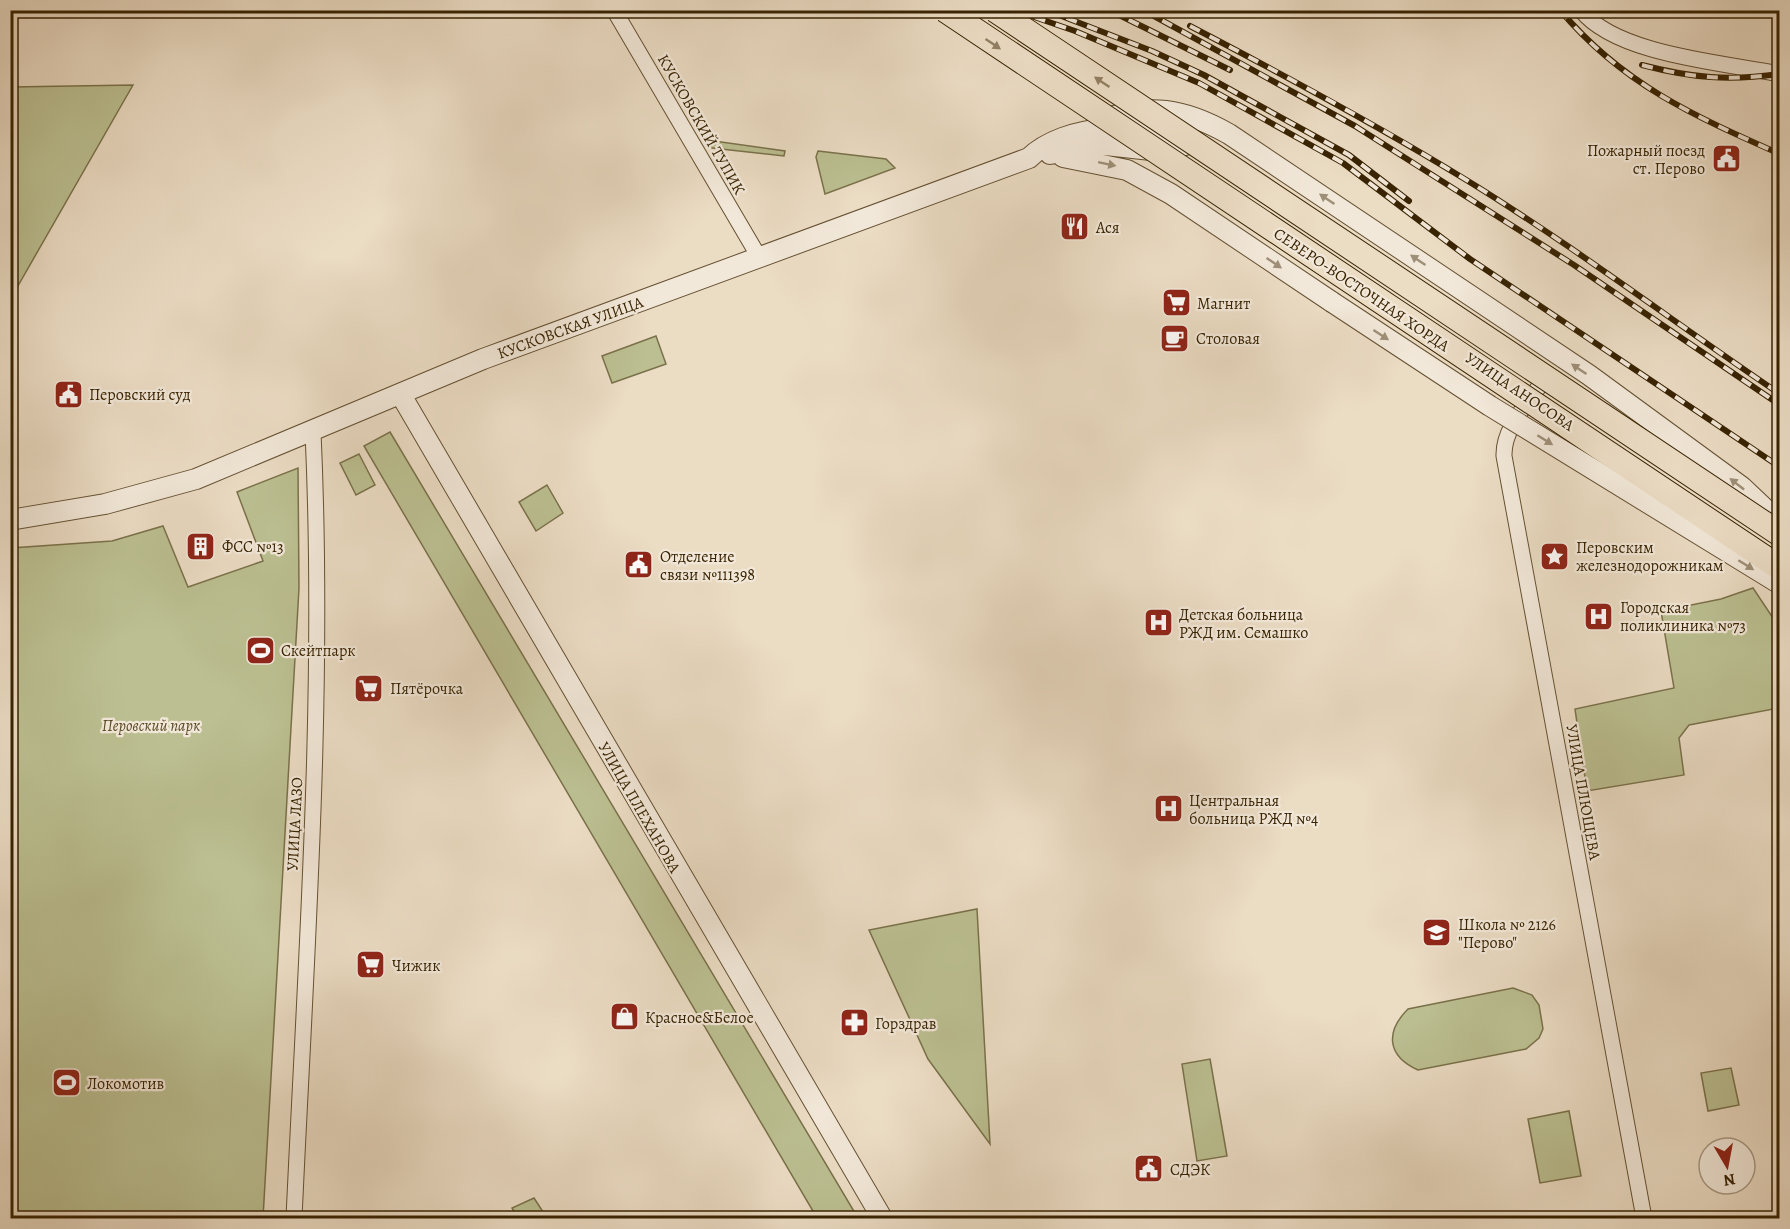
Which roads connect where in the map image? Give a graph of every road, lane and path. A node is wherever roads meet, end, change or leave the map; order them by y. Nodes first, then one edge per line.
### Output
1 (614, 10) edge
2 (945, 10) edge
3 (995, 10) edge
4 (1581, 10) edge
5 (1779, 74) edge
6 (1128, 130) joint
7 (1082, 132) junction
8 (1049, 155) junction
9 (1029, 158) junction
10 (759, 257) junction
11 (1543, 381) junction
12 (400, 394) junction
13 (1531, 399) junction
14 (313, 432) junction
15 (10, 520) edge
16 (1779, 523) edge
17 (1779, 534) edge
18 (1779, 540) edge
19 (1779, 567) edge
20 (1779, 584) edge
21 (294, 1218) edge
22 (882, 1218) edge
23 (1644, 1218) edge

1 - 10 street, КУСКОВСКИЙ ТУПИК
2 -> 19 main road, СЕВЕРО-ВОСТОЧНАЯ ХОРДА, bridge
17 -> 3 main road, СЕВЕРО-ВОСТОЧНАЯ ХОРДА, bridge
4 - 5 street
6 - 7 street, КУСКОВСКАЯ УЛИЦА
6 - 11 street, УЛИЦА АНОСОВА
7 - 9 street, КУСКОВСКАЯ УЛИЦА
16 -> 7 street
8 - 9 street, УЛИЦА АНОСОВА
8 - 13 street, УЛИЦА АНОСОВА
8 -> 20 street, bridge
9 - 10 street, КУСКОВСКАЯ УЛИЦА
10 - 12 street, КУСКОВСКАЯ УЛИЦА
11 - 13 street, УЛИЦА ПЛЮЩЕВА
11 - 18 street, УЛИЦА АНОСОВА
12 - 14 street, КУСКОВСКАЯ УЛИЦА
12 - 22 street, УЛИЦА ПЛЕХАНОВА
13 - 19 street, УЛИЦА АНОСОВА
13 - 23 street, УЛИЦА ПЛЮЩЕВА
14 - 15 street, КУСКОВСКАЯ УЛИЦА
14 - 21 street, УЛИЦА ЛАЗО

